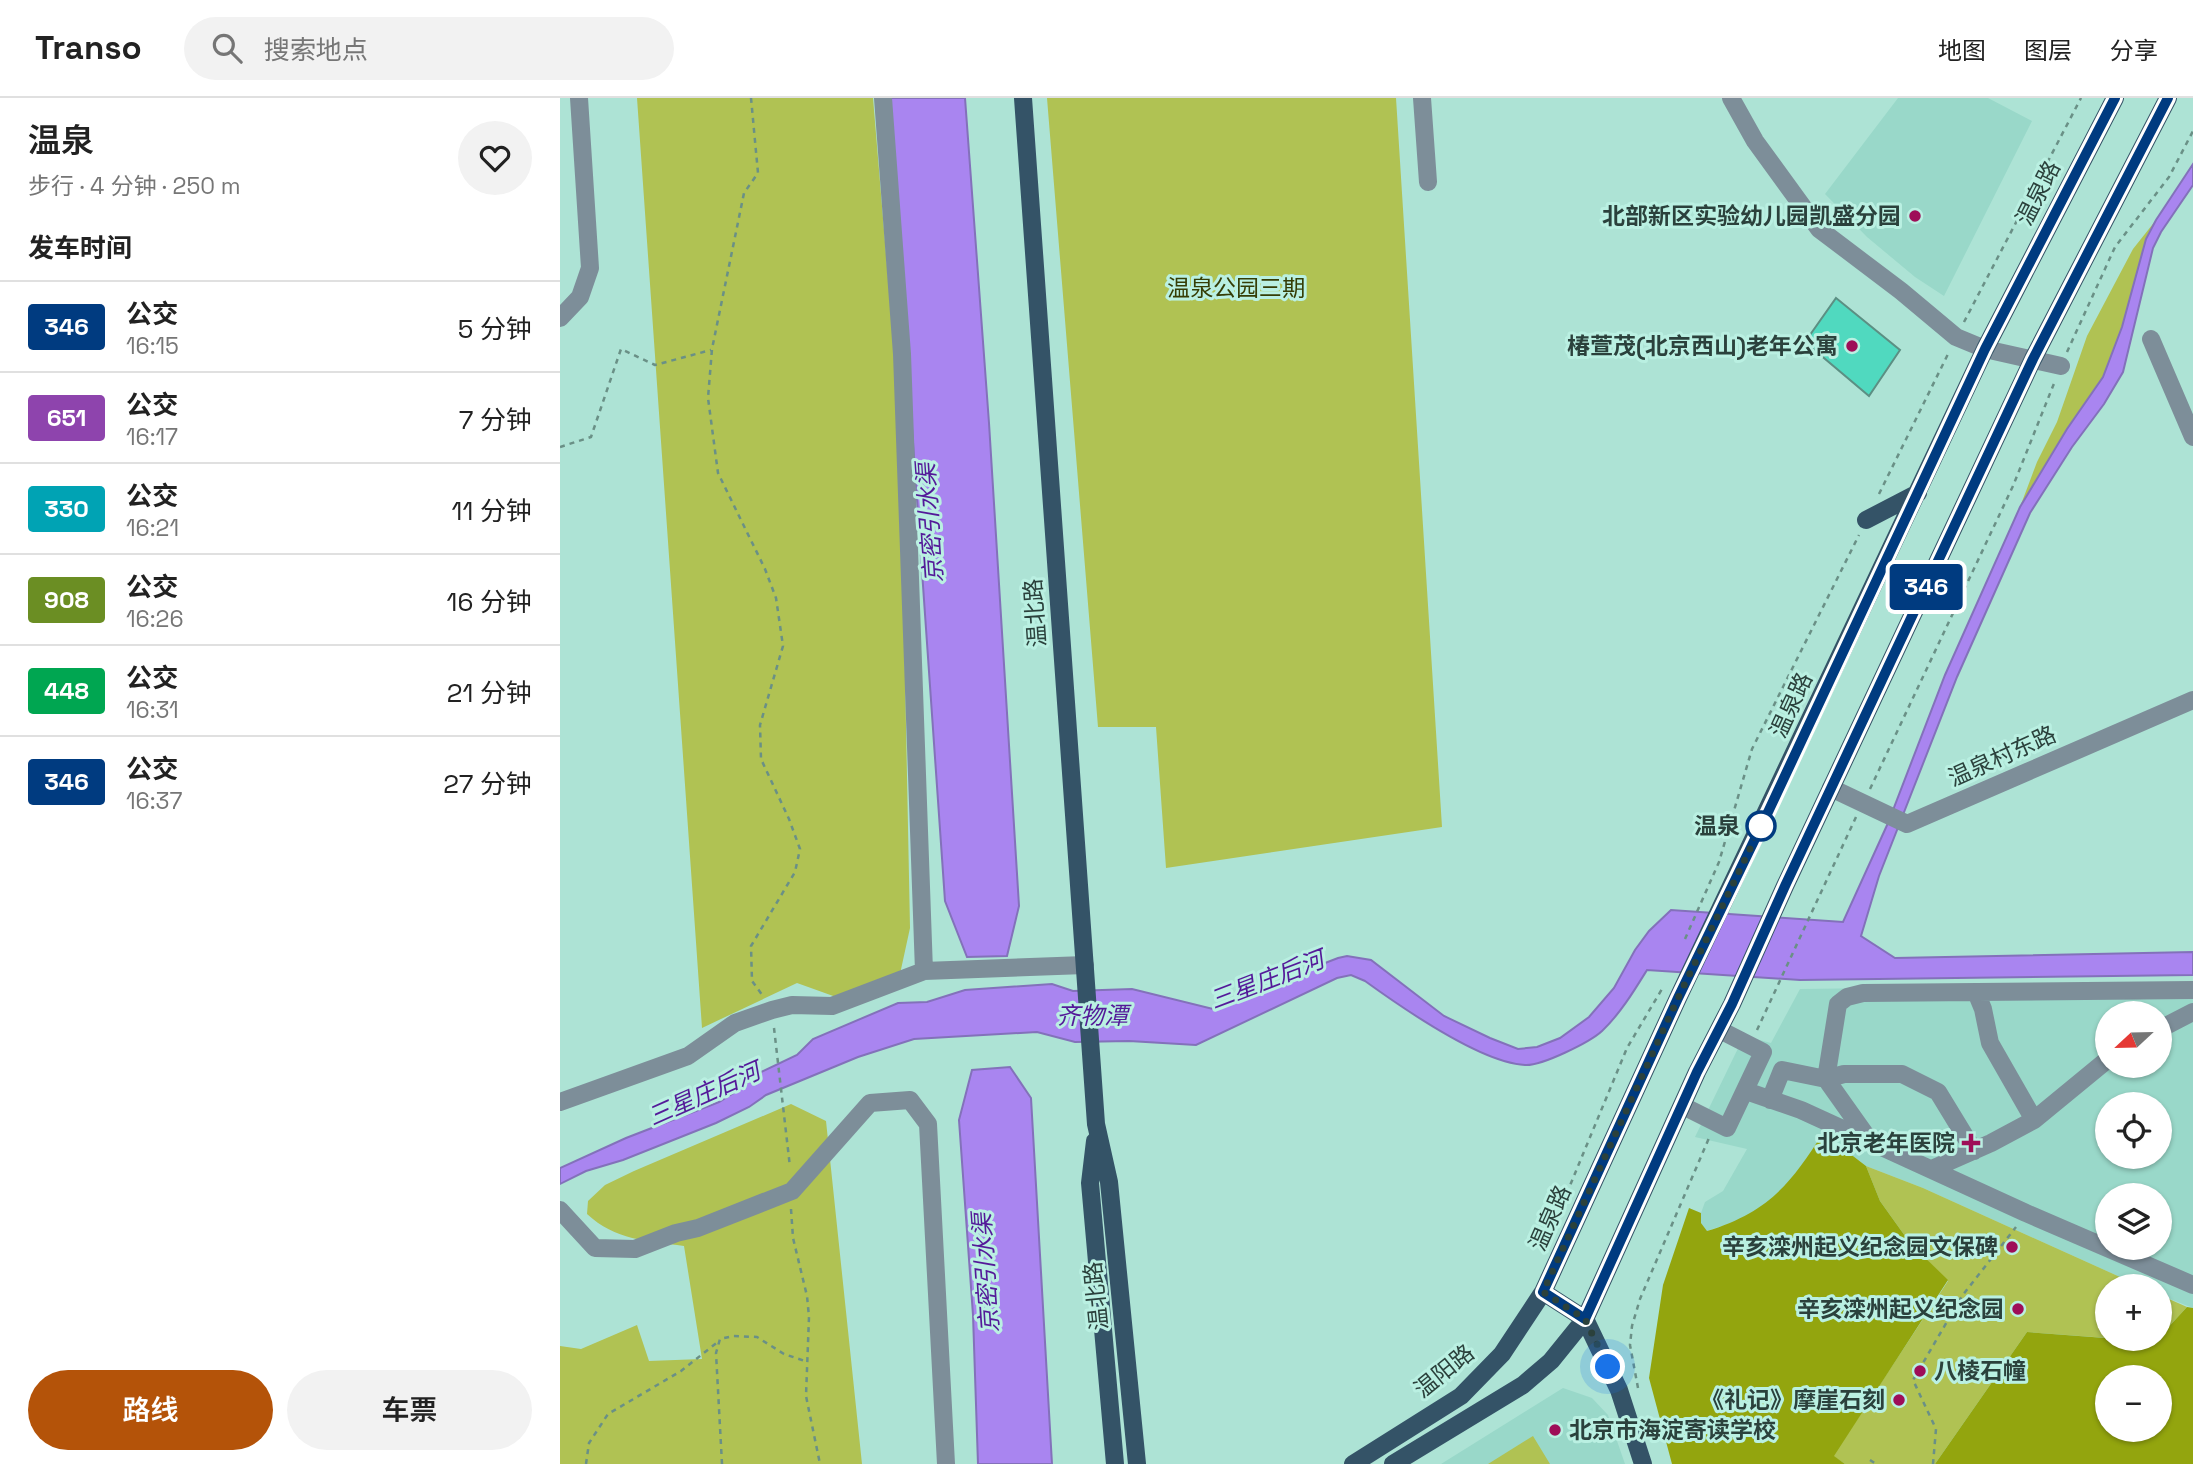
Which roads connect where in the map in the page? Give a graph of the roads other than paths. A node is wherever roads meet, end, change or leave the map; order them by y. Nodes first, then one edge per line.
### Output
1 (579, 98) edge
2 (883, 98) edge
3 (1023, 98) edge
4 (1422, 98) edge
5 (1731, 98) edge
6 (2115, 98) edge
7 (2168, 98) edge
8 (1428, 182) dead end
9 (560, 318) edge
10 (2151, 338) dead end
11 (1985, 349) junction
12 (2033, 359) junction
13 (2061, 366) road end
14 (2193, 437) edge
15 (1918, 493) junction
16 (1866, 520) road end
17 (2193, 699) edge
18 (1831, 788) junction
19 (1085, 965) junction
20 (924, 971) junction
21 (2193, 990) edge
22 (1976, 992) junction
23 (2193, 1012) edge
24 (2172, 1023) edge
25 (1720, 1030) junction
26 (2095, 1070) edge
27 (1826, 1079) junction
28 (1746, 1091) junction
29 (1770, 1100) junction
30 (560, 1102) edge
31 (1683, 1106) junction
32 (2034, 1119) junction
33 (1096, 1124) junction
34 (1870, 1141) junction
35 (1974, 1151) junction
36 (1932, 1169) junction
37 (560, 1210) edge
38 (2193, 1285) edge
39 (1543, 1292) junction
40 (1585, 1319) junction
41 (946, 1464) edge
42 (1115, 1464) edge
43 (1137, 1464) edge
44 (1353, 1464) edge
45 (1393, 1464) edge
46 (1643, 1464) edge

1 - 9 street
2 - 20 street
3 - 19 main road, 温北路
4 - 8 street
5 - 11 street
6 - 11 main road, 温泉路
7 - 12 main road
10 - 14 street
11 - 12 street
11 - 15 main road, 温泉路
12 - 13 street
12 - 18 main road
15 - 16 main road
15 - 39 main road, 温泉路
17 - 18 street, 温泉村东路
18 - 25 main road
19 - 20 street
19 - 33 main road, 温北路
20 - 30 street
21 - 22 street
22 - 27 street
22 - 32 street
23 - 24 street
25 - 28 street
25 - 31 main road
26 - 32 street
27 - 29 street
27 - 34 street
27 - 35 street
28 - 29 street
28 - 31 street
29 - 34 street
31 - 40 main road
32 - 35 street
33 - 42 main road, 温北路
33 - 43 main road, 温北路
34 - 36 street
35 - 36 street
36 - 38 street
37 - 41 street
39 - 40 main road
39 - 44 main road, 温阳路
40 - 45 main road
40 - 46 main road

